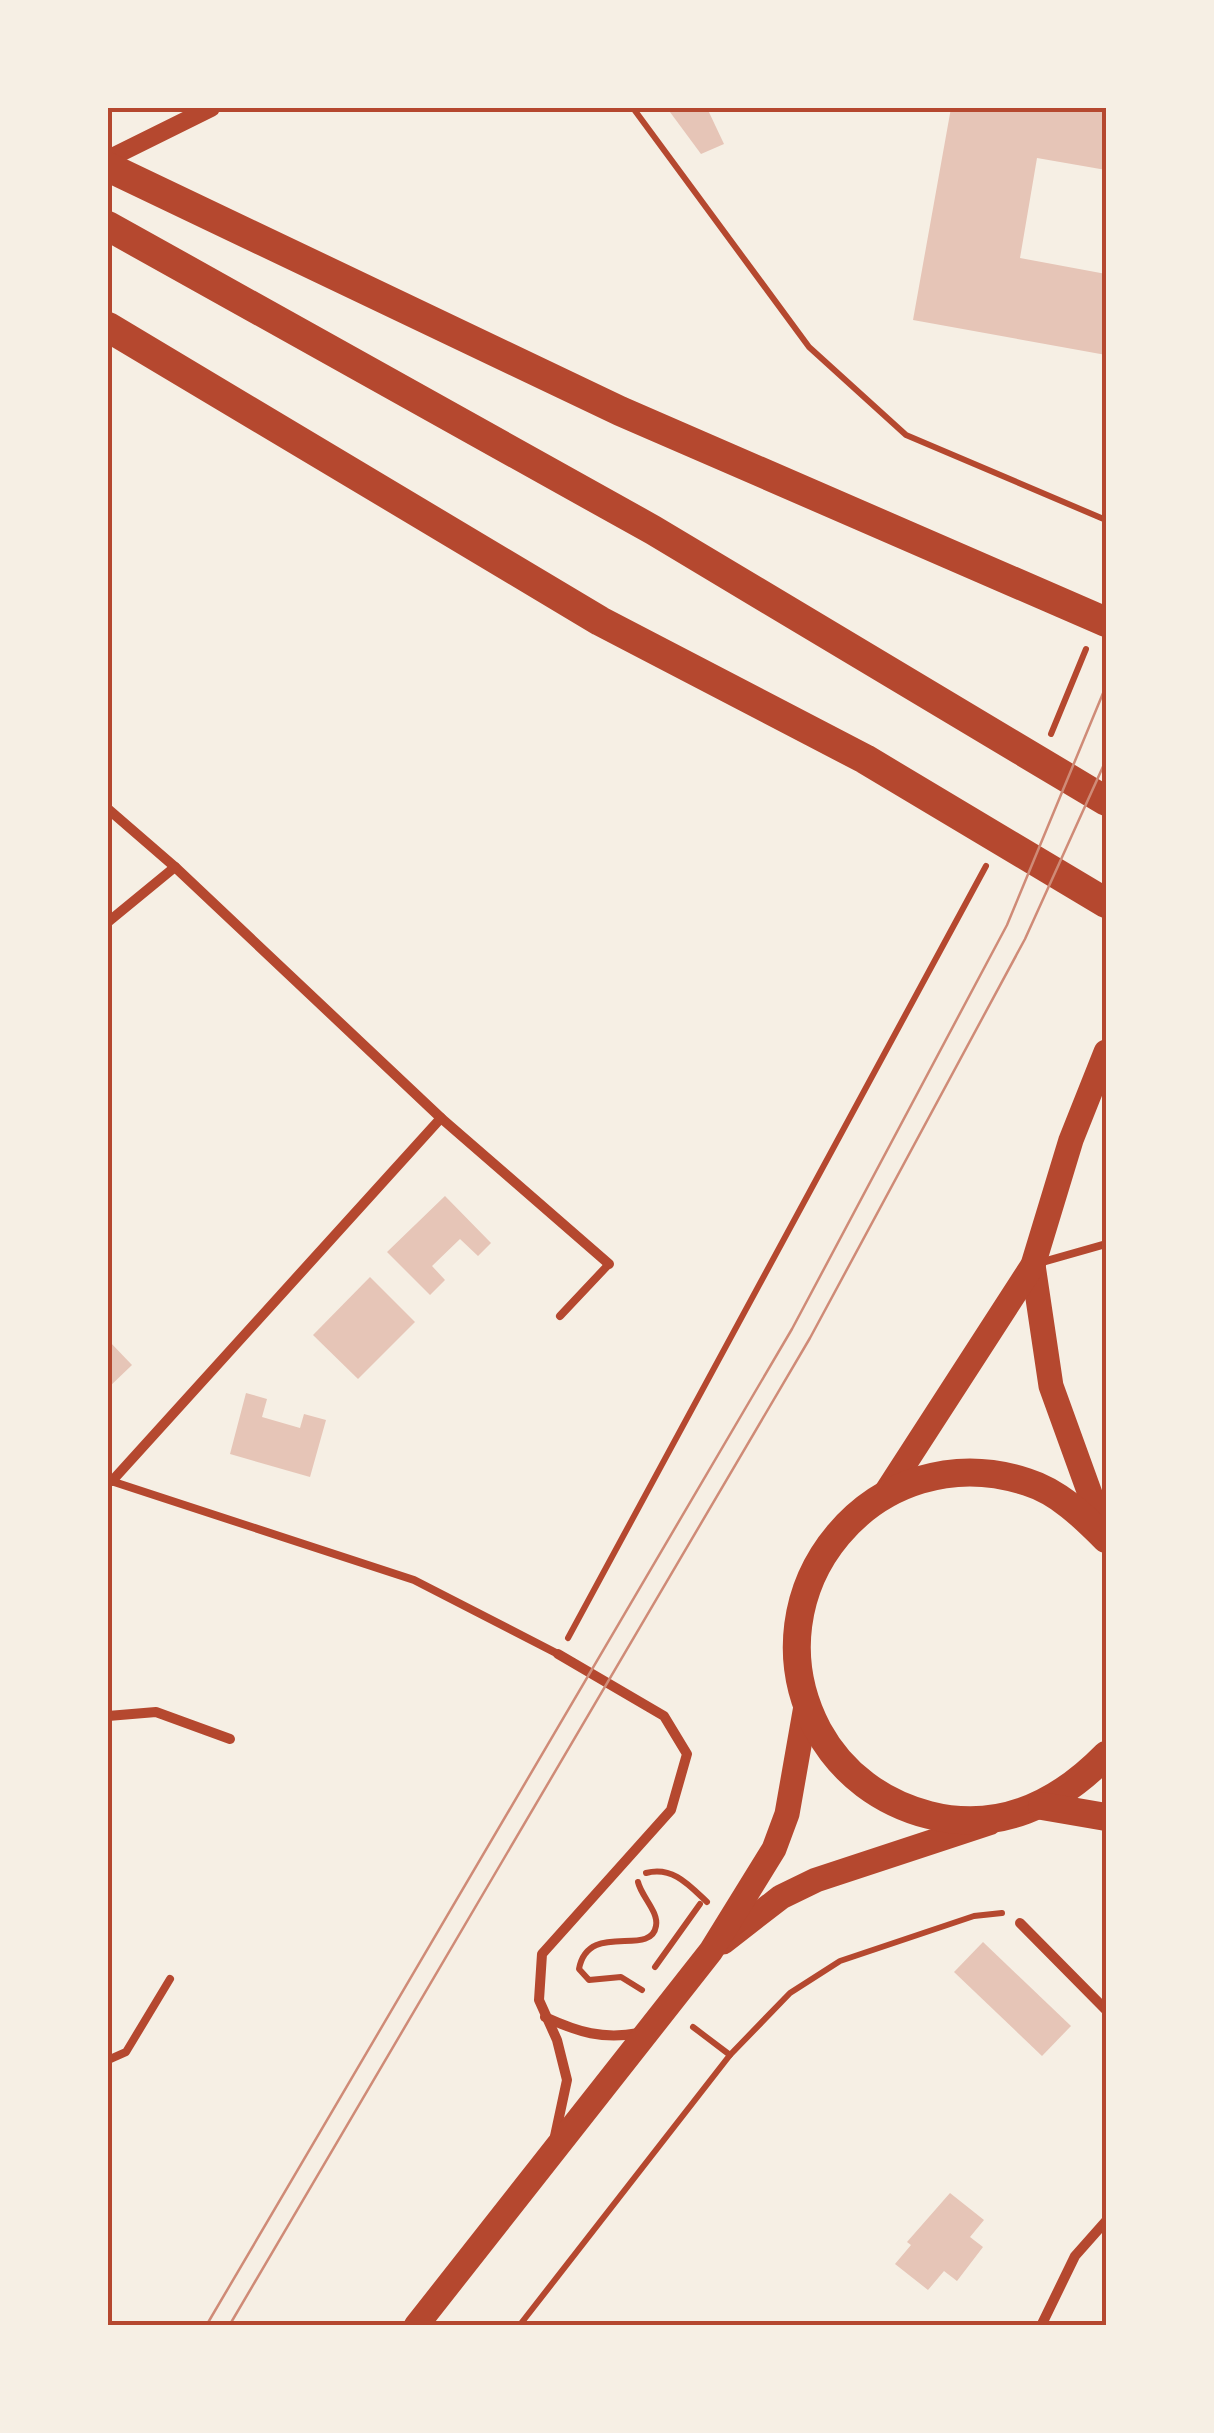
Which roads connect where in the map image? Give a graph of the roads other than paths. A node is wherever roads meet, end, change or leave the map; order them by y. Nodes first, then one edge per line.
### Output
1 (211, 108) edge
2 (108, 159) edge
3 (108, 167) edge
4 (108, 226) edge
5 (108, 327) edge
6 (1098, 630) edge
7 (1106, 801) edge
8 (108, 809) edge
9 (175, 866) junction
10 (1106, 903) edge
11 (108, 922) edge
12 (1106, 1052) edge
13 (440, 1118) junction
14 (1106, 1244) edge
15 (609, 1264) joint
16 (1033, 1265) junction
17 (560, 1316) dead end
18 (110, 1480) edge
19 (886, 1494) junction
20 (1106, 1538) edge
21 (558, 1654) joint
22 (806, 1706) junction
23 (108, 1716) edge
24 (230, 1739) dead end
25 (1106, 1755) edge
26 (1042, 1806) junction
27 (1106, 1816) edge
28 (1000, 1819) junction
29 (1020, 1923) road end
30 (711, 1951) junction
31 (170, 1979) dead end
32 (1106, 2010) edge
33 (544, 2017) junction
34 (643, 2033) junction
35 (108, 2060) edge
36 (551, 2151) junction
37 (1106, 2221) edge
38 (416, 2326) edge
39 (1041, 2326) edge

1 - 2 street
3 - 6 highway
4 - 7 highway
5 - 10 highway
8 - 9 street
9 - 11 street
9 - 13 street
12 - 16 main road
13 - 15 street
13 - 18 street
14 - 16 lane
15 - 17 lane
16 - 19 main road
16 - 20 main road
18 - 21 lane
19 - 20 highway
19 - 22 highway
21 - 33 street
22 - 28 highway
22 - 30 main road
23 - 24 street
25 - 26 highway
26 - 27 highway
26 - 28 highway
28 - 30 main road
29 - 32 street
30 - 34 main road
31 - 35 lane
33 - 34 street
33 - 36 street
34 - 36 main road
36 - 38 main road
37 - 39 street

